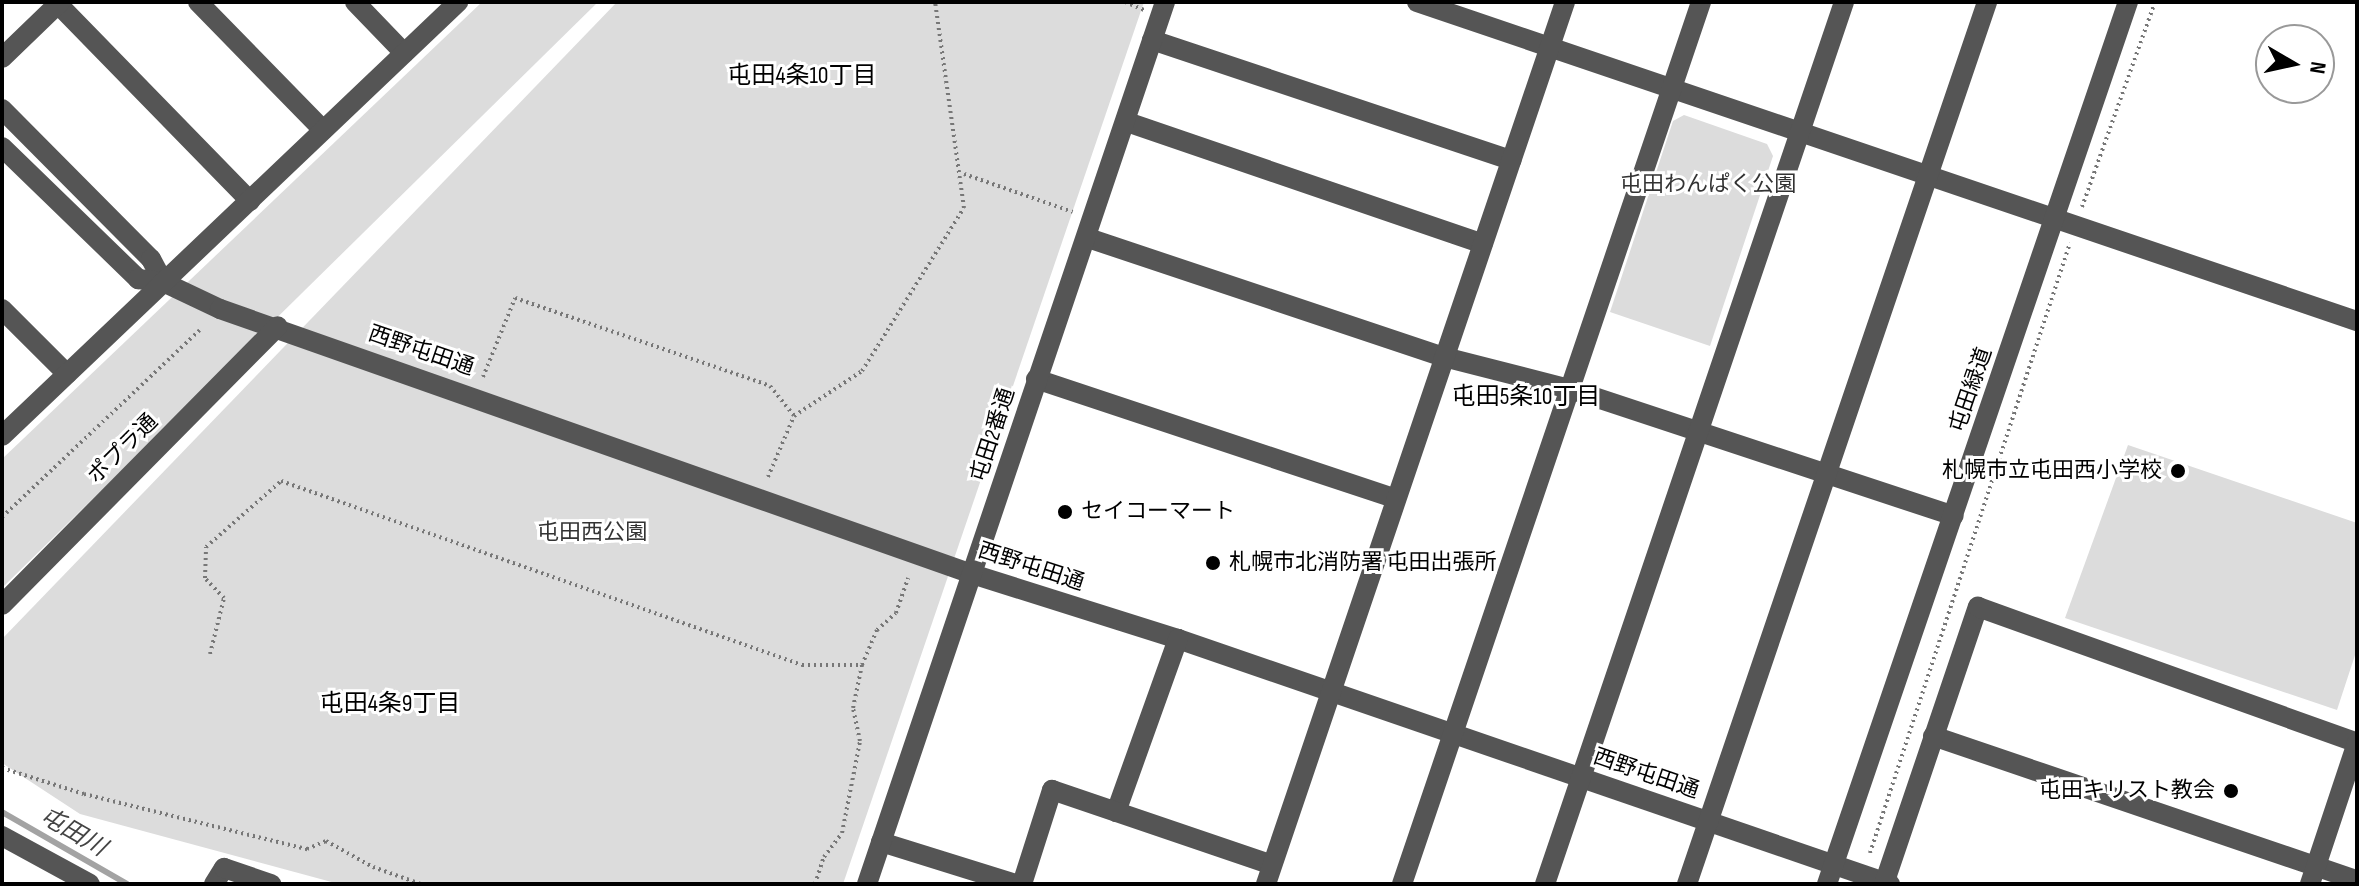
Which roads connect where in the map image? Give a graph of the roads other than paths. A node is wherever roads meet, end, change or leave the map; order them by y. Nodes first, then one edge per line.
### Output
1 (198, 2) edge
2 (355, 2) edge
3 (458, 2) edge
4 (1165, 2) edge
5 (1565, 2) edge
6 (1701, 2) edge
7 (1844, 2) edge
8 (1987, 2) edge
9 (2128, 2) edge
10 (58, 3) edge
11 (1430, 4) edge
12 (1152, 40) junction
13 (1550, 47) junction
14 (404, 53) junction
15 (2, 58) edge
16 (1672, 89) junction
17 (2, 109) edge
18 (1127, 122) junction
19 (323, 130) junction
20 (1800, 133) junction
21 (2, 147) edge
22 (1511, 160) junction
23 (1927, 176) junction
24 (250, 201) junction
25 (2055, 219) junction
26 (1091, 228) junction
27 (1483, 244) junction
28 (163, 282) junction
29 (2, 309) edge
30 (2357, 321) edge
31 (278, 326) junction
32 (1444, 357) junction
33 (67, 374) junction
34 (1036, 379) junction
35 (1570, 389) junction
36 (1699, 431) junction
37 (2, 436) edge
38 (1827, 473) junction
39 (1396, 499) junction
40 (1954, 516) junction
41 (972, 574) junction
42 (2, 605) edge
43 (1178, 639) junction
44 (1331, 691) junction
45 (1933, 736) junction
46 (1453, 737) junction
47 (2357, 743) edge
48 (1582, 778) junction
49 (1116, 812) junction
50 (1708, 821) junction
51 (2, 836) edge
52 (881, 842) junction
53 (1269, 874) edge
54 (1831, 874) edge
55 (2313, 875) edge
56 (58, 876) edge
57 (2357, 880) edge
58 (1887, 883) edge
59 (90, 884) edge
60 (214, 884) edge
61 (271, 884) edge
62 (867, 884) edge
63 (1016, 884) edge
64 (1022, 884) edge
65 (1402, 884) edge
66 (1545, 884) edge
67 (1687, 884) edge

1 - 19 street
2 - 14 street
3 - 14 street
4 - 12 street, 屯田2番通
5 - 13 street
6 - 16 street
7 - 20 street
8 - 23 street
9 - 25 street, 屯田緑道
10 - 15 street
10 - 24 street
11 - 13 street
12 - 18 street, 屯田2番通
12 - 22 street
13 - 16 street
13 - 22 street
14 - 19 street
16 - 20 street
16 - 35 street
17 - 28 street
18 - 26 street, 屯田2番通
18 - 27 street
19 - 24 street
20 - 23 street
20 - 36 street
21 - 28 street, 西野屯田通
22 - 27 street
23 - 25 street
23 - 38 street
24 - 28 street
25 - 30 street
25 - 40 street, 屯田緑道
26 - 32 street
26 - 34 street, 屯田2番通
27 - 32 street
28 - 31 street, 西野屯田通
28 - 33 street
29 - 33 street
31 - 41 street, 西野屯田通
31 - 42 street, ポプラ通
32 - 35 street
32 - 39 street
33 - 37 street
34 - 39 street
34 - 41 street, 屯田2番通
35 - 36 street
35 - 46 street
36 - 38 street
36 - 48 street
38 - 40 street
38 - 50 street
39 - 44 street
40 - 54 street, 屯田緑道
41 - 43 street, 西野屯田通
41 - 52 street, 屯田2番通
43 - 44 street, 西野屯田通
43 - 49 street
44 - 46 street, 西野屯田通
44 - 53 street
45 - 47 street
45 - 55 street
45 - 58 street
46 - 48 street, 西野屯田通
46 - 65 street
47 - 55 street
48 - 50 street, 西野屯田通
48 - 66 street
49 - 53 street
49 - 64 street
50 - 54 street, 西野屯田通
50 - 67 street
51 - 56 street
52 - 62 street, 屯田2番通
52 - 63 street
54 - 58 street, 西野屯田通
55 - 57 street
56 - 59 street
60 - 61 street

